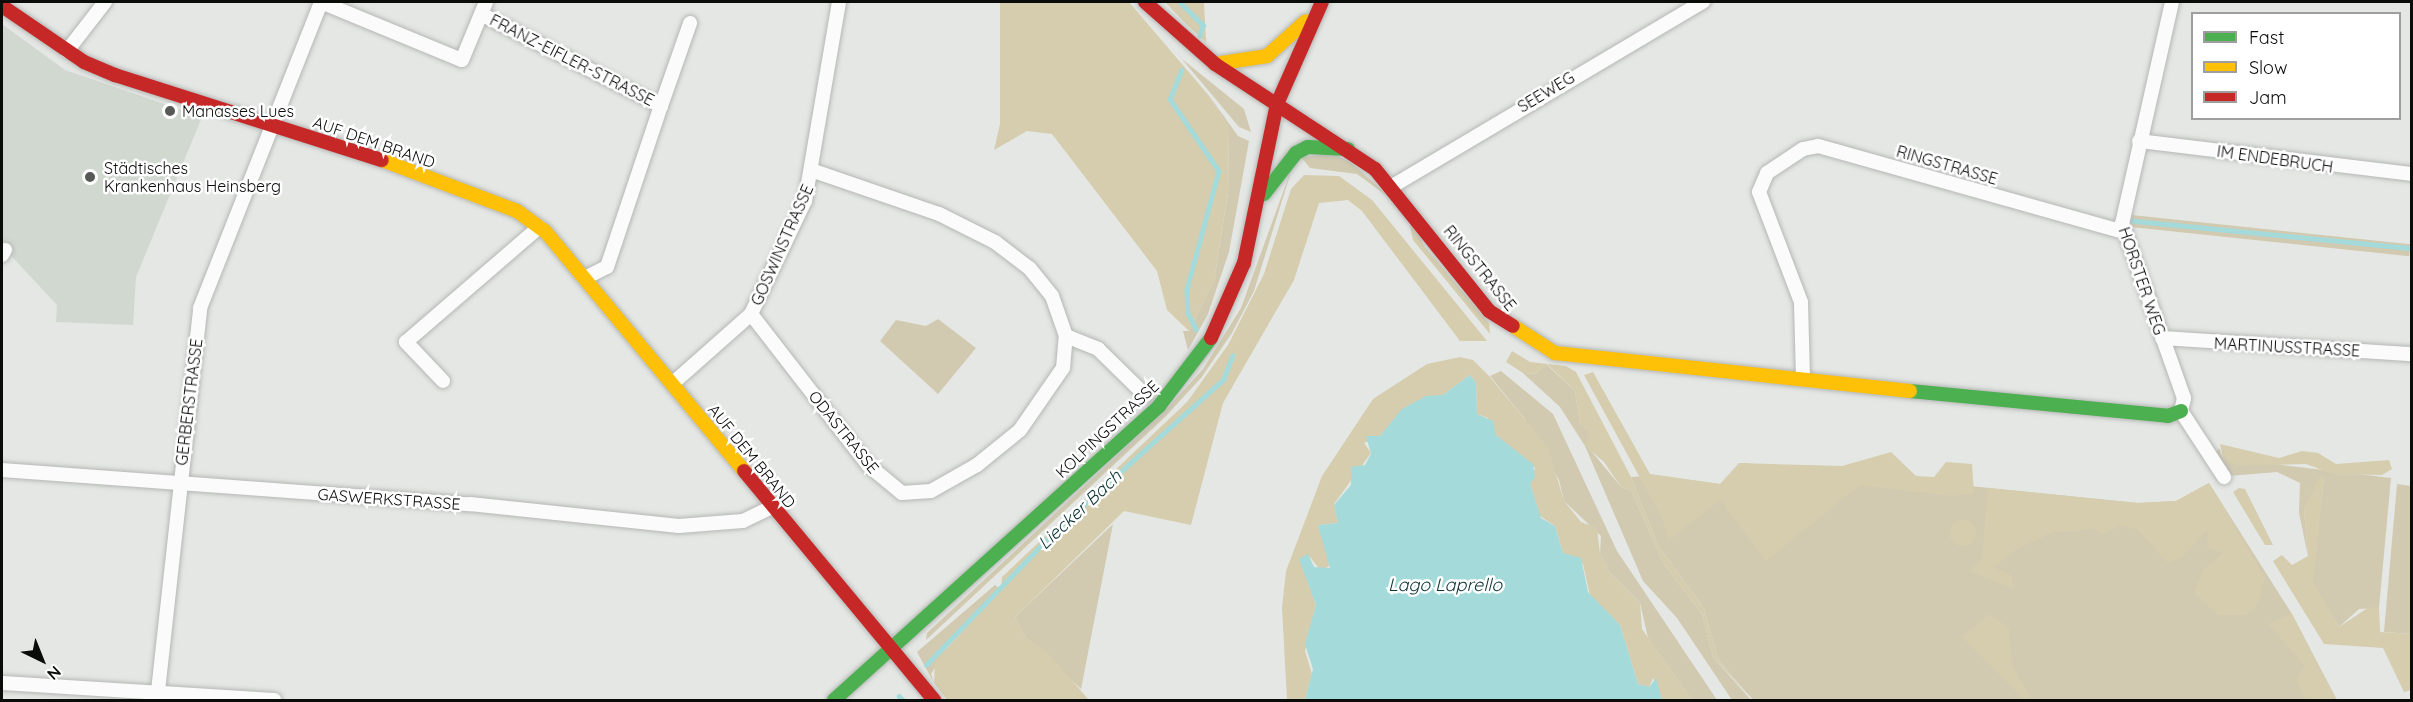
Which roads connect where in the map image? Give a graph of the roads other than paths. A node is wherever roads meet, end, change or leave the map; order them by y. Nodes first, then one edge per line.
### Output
1 (105, 2) edge
2 (321, 2) edge
3 (839, 2) edge
4 (1145, 2) edge
5 (1703, 2) edge
6 (2172, 2) edge
7 (2, 6) edge
8 (1318, 7) edge
9 (484, 8) edge
10 (1161, 8) edge
11 (690, 23) dead end
12 (67, 51) junction
13 (1215, 64) junction
14 (1278, 104) junction
15 (661, 106) junction
16 (273, 126) junction
17 (2139, 141) junction
18 (1348, 149) junction
19 (814, 171) junction
20 (2412, 174) edge
21 (1391, 187) junction
22 (1257, 208) junction
23 (539, 227) junction
24 (2124, 232) junction
25 (587, 277) junction
26 (751, 314) junction
27 (1066, 336) junction
28 (2162, 338) junction
29 (2412, 354) edge
30 (1803, 380) junction
31 (443, 381) dead end
32 (673, 383) junction
33 (1145, 395) dead end
34 (2181, 411) junction
35 (2, 470) edge
36 (2224, 477) dead end
37 (179, 484) junction
38 (772, 507) junction
39 (894, 651) junction
40 (2, 683) edge
41 (158, 691) junction
42 (211, 698) edge
43 (274, 700) edge
44 (834, 700) edge
45 (933, 700) edge

1 - 12 street
2 - 9 street, FRANZ-EIFLER-STRASSE
2 - 16 street, GERBERSTRASSE
3 - 19 street, GOSWINSTRASSE
4 - 10 street, RINGSTRASSE
5 - 21 street, SEEWEG
6 - 17 street, HORSTER WEG
7 - 12 street, AUF DEM BRAND
8 - 13 street
8 - 14 street, KOLPINGSTRASSE
9 - 15 street, FRANZ-EIFLER-STRASSE
10 - 13 street, RINGSTRASSE
11 - 15 street, FRANZ-EIFLER-STRASSE
12 - 16 street, AUF DEM BRAND
13 - 14 street, RINGSTRASSE
14 - 18 street, RINGSTRASSE
14 - 22 street, KOLPINGSTRASSE
15 - 25 street, FRANZ-EIFLER-STRASSE
16 - 23 street, AUF DEM BRAND
16 - 37 street, GERBERSTRASSE
17 - 20 street, IM ENDEBRUCH
17 - 24 street, HORSTER WEG
18 - 21 street, RINGSTRASSE
18 - 22 street
19 - 26 street, GOSWINSTRASSE
19 - 27 street, ODASTRASSE
21 - 30 street, RINGSTRASSE
22 - 39 street, KOLPINGSTRASSE
23 - 25 street, AUF DEM BRAND
23 - 31 street
24 - 28 street, HORSTER WEG
24 - 30 street, RINGSTRASSE
25 - 32 street, AUF DEM BRAND
26 - 27 street, ODASTRASSE
26 - 32 street, GOSWINSTRASSE
27 - 33 street
28 - 29 street, MARTINUSSTRASSE
28 - 34 street, HORSTER WEG
30 - 34 street, RINGSTRASSE
32 - 38 street, AUF DEM BRAND
34 - 36 street, HORSTER WEG
35 - 37 street, GASWERKSTRASSE
37 - 38 street, GASWERKSTRASSE
37 - 41 street, GERBERSTRASSE
38 - 39 street, AUF DEM BRAND
39 - 44 street, KOLPINGSTRASSE
39 - 45 street, AUF DEM BRAND
40 - 41 street
41 - 42 street
42 - 43 street

